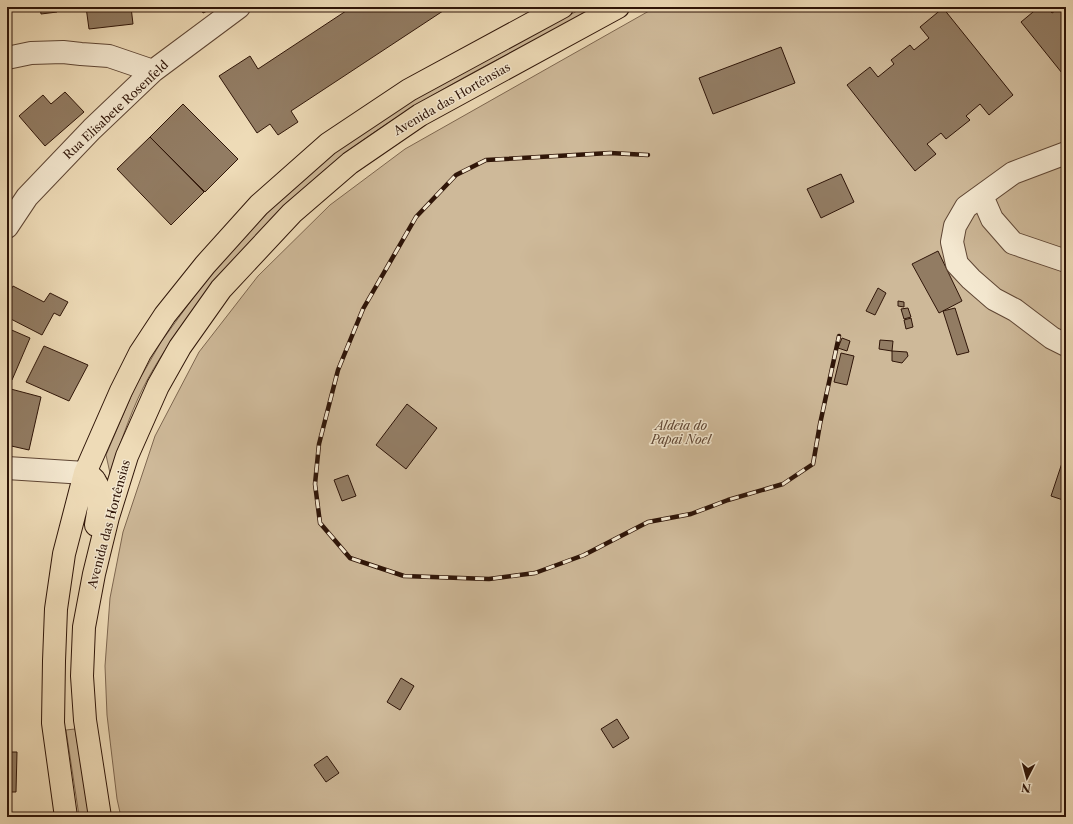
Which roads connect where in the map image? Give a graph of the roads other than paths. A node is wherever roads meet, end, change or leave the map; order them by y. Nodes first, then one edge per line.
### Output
1 (239, 7) edge
2 (562, 7) edge
3 (618, 7) edge
4 (7, 58) edge
5 (153, 71) junction
6 (1066, 153) edge
7 (982, 196) junction
8 (7, 227) edge
9 (1066, 261) edge
10 (1066, 345) edge
11 (7, 468) edge
12 (85, 473) junction
13 (84, 627) junction
14 (66, 817) edge
15 (100, 817) edge

1 - 5 street, Rua Elisabete Rosenfeld
2 - 12 main road
3 - 13 main road, Avenida das Hortênsias
4 - 5 street
5 - 8 street, Rua Elisabete Rosenfeld
6 - 7 street
7 - 9 street
7 - 10 street
11 - 12 street
12 - 13 main road
12 - 14 main road
13 - 15 main road, Avenida das Hortênsias

